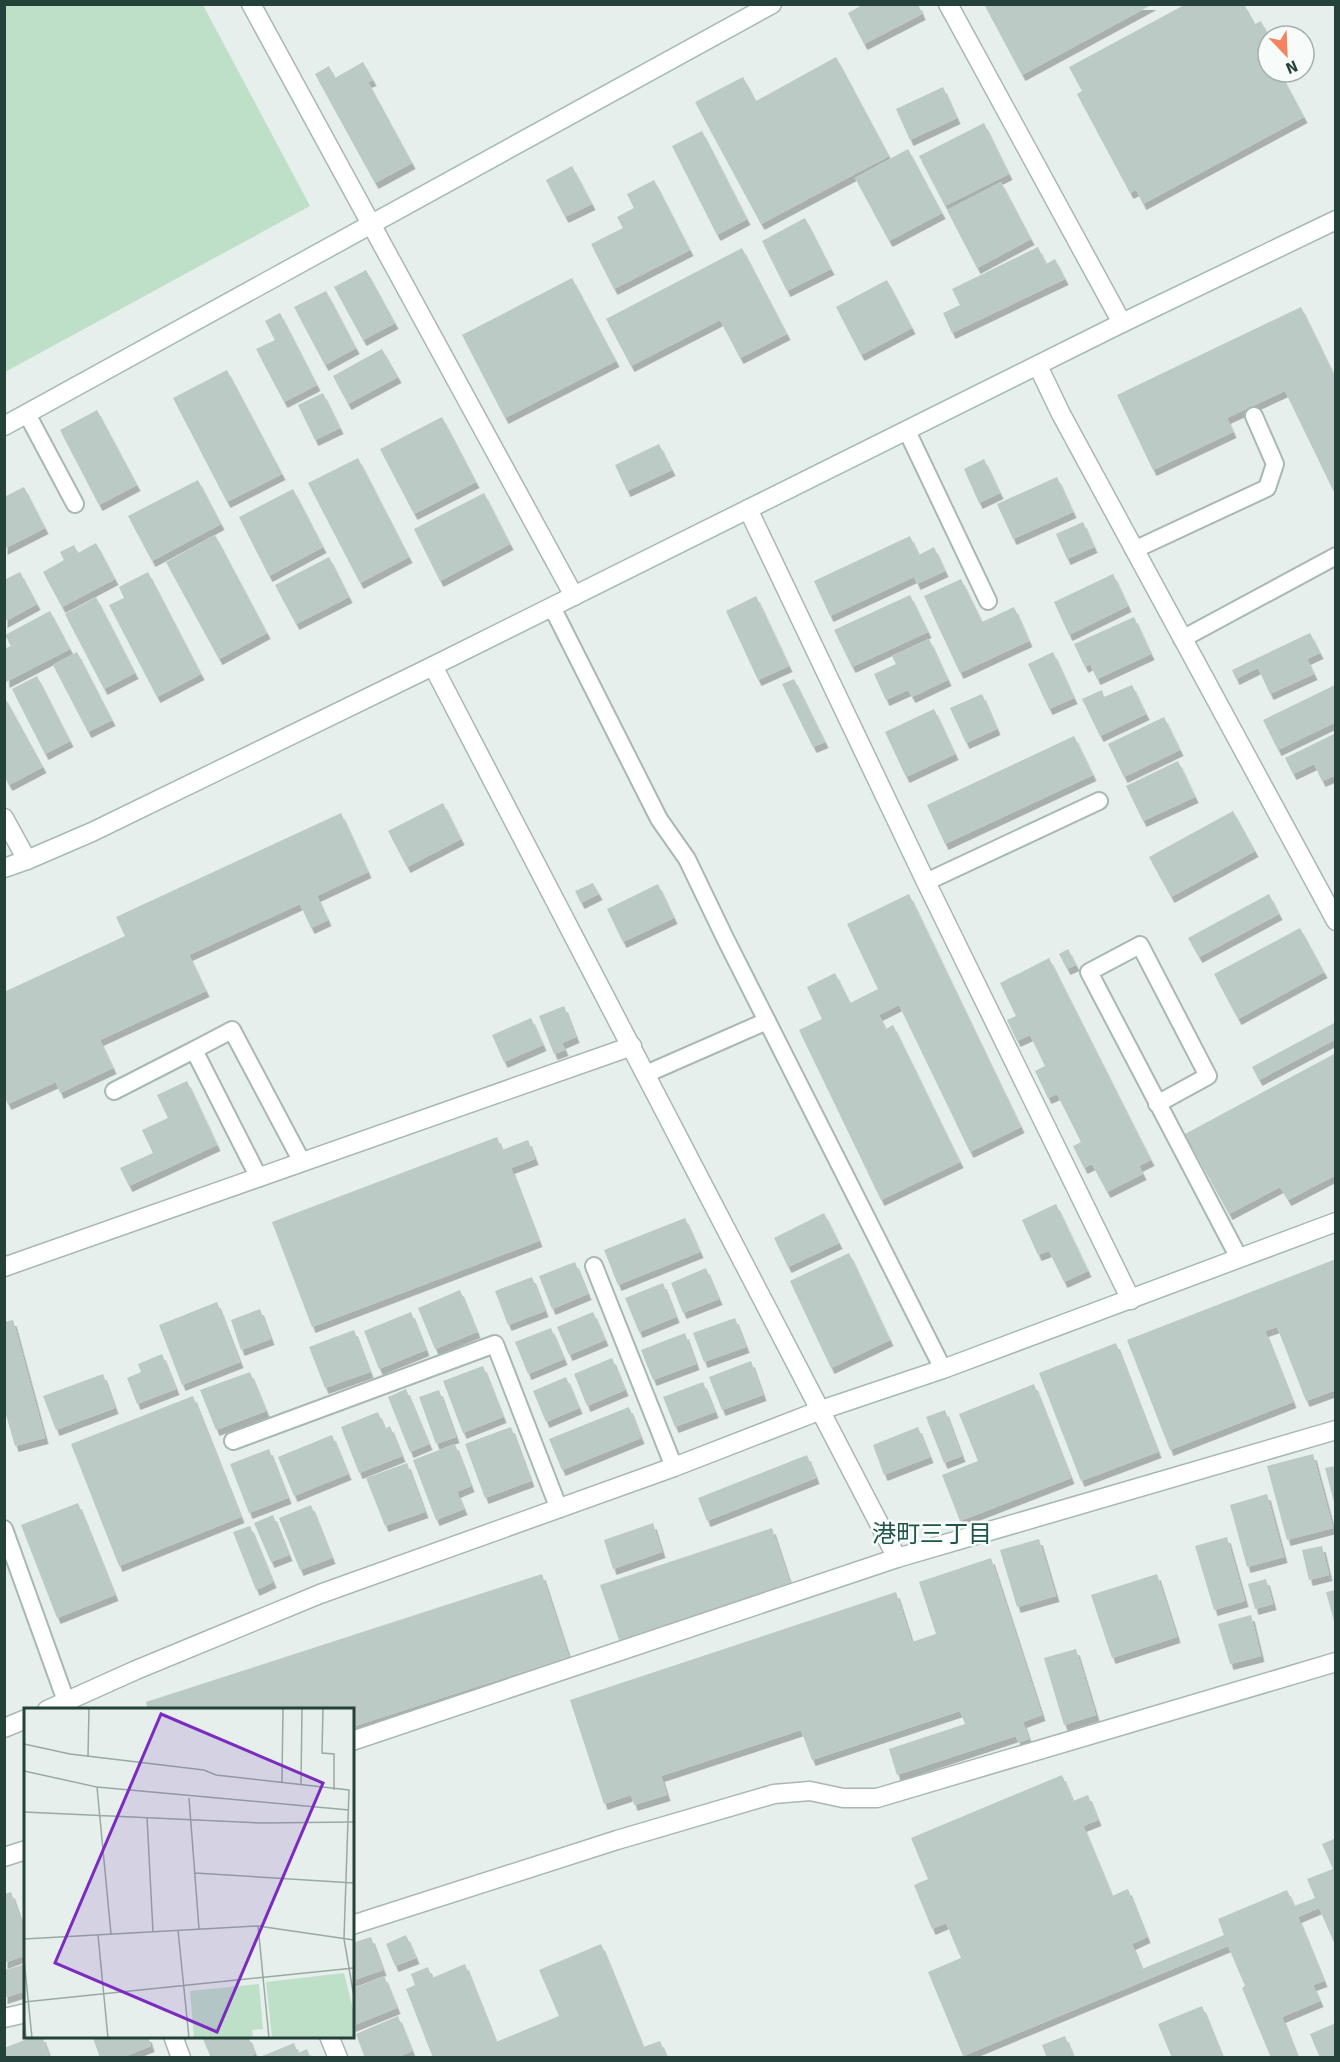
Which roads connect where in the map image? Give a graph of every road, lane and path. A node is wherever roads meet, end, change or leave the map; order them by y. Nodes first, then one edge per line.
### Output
1 (251, 4) edge
2 (772, 4) edge
3 (948, 4) edge
4 (1335, 220) edge
5 (371, 223) junction
6 (1122, 323) junction
7 (1038, 366) junction
8 (27, 414) junction
9 (1254, 416) dead end
10 (4, 426) edge
11 (907, 431) junction
12 (75, 504) dead end
13 (748, 509) junction
14 (1134, 550) junction
15 (1335, 556) edge
16 (574, 596) junction
17 (988, 602) dead end
18 (552, 607) junction
19 (1182, 639) junction
20 (433, 666) junction
21 (1099, 801) dead end
22 (4, 818) edge
23 (27, 860) junction
24 (4, 868) edge
25 (926, 882) junction
26 (1335, 921) edge
27 (767, 1021) junction
28 (632, 1046) junction
29 (194, 1050) junction
30 (646, 1074) junction
31 (114, 1091) dead end
32 (1157, 1104) junction
33 (302, 1162) junction
34 (259, 1178) junction
35 (1335, 1222) edge
36 (1239, 1258) junction
37 (594, 1266) dead end
38 (4, 1267) edge
39 (1131, 1300) junction
40 (943, 1369) junction
41 (821, 1410) junction
42 (1335, 1431) edge
43 (233, 1441) dead end
44 (674, 1467) junction
45 (559, 1509) junction
46 (4, 1529) edge
47 (897, 1558) junction
48 (1335, 1662) edge
49 (66, 1701) junction
50 (51, 1708) edge
51 (24, 1720) edge
52 (4, 1728) edge
53 (354, 1740) edge
54 (24, 1851) edge
55 (4, 1857) edge
56 (354, 1923) edge
57 (24, 2013) edge
58 (4, 2018) edge
59 (173, 2038) edge
60 (329, 2038) edge
61 (181, 2058) edge
62 (338, 2058) edge

1 - 5 street
2 - 5 street
3 - 6 street
4 - 6 street
5 - 8 street
5 - 16 street
6 - 7 street
7 - 11 street
7 - 14 street
8 - 10 street
8 - 12 lane
9 - 14 lane
11 - 13 street
11 - 17 lane
13 - 16 street
13 - 25 street
14 - 19 street
15 - 19 lane
16 - 18 street
18 - 20 street
18 - 27 lane
19 - 26 street
20 - 23 street
20 - 28 street
21 - 25 lane
22 - 23 street
23 - 24 street
25 - 39 street
27 - 30 lane
27 - 40 lane
28 - 30 street
28 - 33 street
29 - 31 lane
29 - 33 lane
29 - 34 lane
30 - 41 street
32 - 32 lane
32 - 36 lane
33 - 34 street
34 - 38 street
35 - 36 street
36 - 39 street
37 - 44 lane
39 - 40 street
40 - 41 street
41 - 44 street
41 - 47 street
42 - 47 street
43 - 45 lane
44 - 45 street
45 - 49 street
46 - 49 lane
47 - 53 street
48 - 56 street
49 - 50 street
51 - 52 street
54 - 55 street
57 - 58 street
59 - 61 street
60 - 62 street

